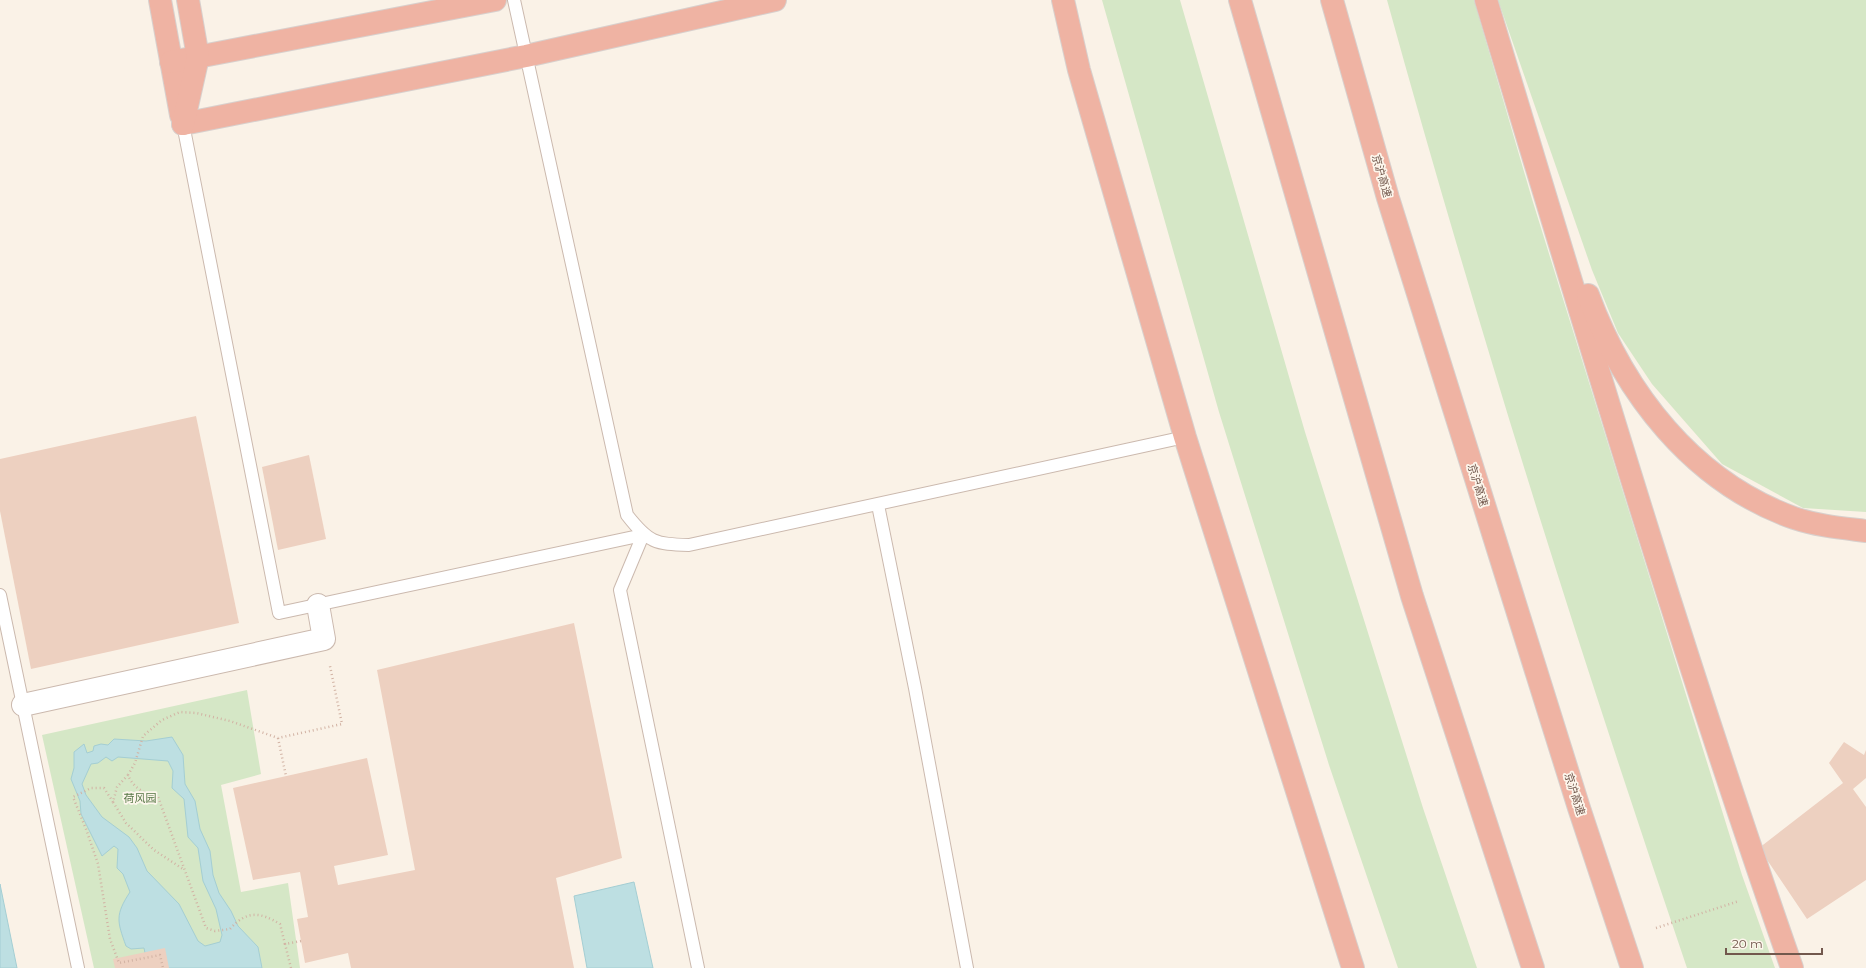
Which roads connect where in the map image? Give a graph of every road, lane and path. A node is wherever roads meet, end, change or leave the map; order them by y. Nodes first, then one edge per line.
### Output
1 (160, 0) edge
2 (188, 0) edge
3 (495, 0) edge
4 (514, 0) edge
5 (775, 0) edge
6 (1063, 0) edge
7 (1240, 0) edge
8 (1332, 0) edge
9 (1486, 0) edge
10 (526, 56) junction
11 (198, 57) junction
12 (171, 62) junction
13 (1518, 107) junction
14 (183, 124) junction
15 (1185, 437) junction
16 (878, 505) junction
17 (1866, 531) edge
18 (643, 535) junction
19 (0, 595) edge
20 (318, 605) junction
21 (324, 639) junction
22 (23, 705) junction
23 (278, 738) junction
24 (128, 776) junction
25 (286, 776) dead end
26 (113, 802) junction
27 (184, 869) junction
28 (1765, 892) junction
29 (1656, 928) dead end
30 (301, 942) dead end
31 (285, 944) junction
32 (78, 968) edge
33 (163, 968) edge
34 (291, 968) edge
35 (698, 968) edge
36 (967, 968) edge
37 (1353, 968) edge
38 (1534, 968) edge
39 (1632, 968) edge
40 (1792, 968) edge

1 - 12 highway
2 - 11 highway
3 - 11 highway
4 - 10 lane
5 - 10 highway
6 - 15 highway
7 - 38 highway
8 - 39 highway, 京沪高速
9 - 13 highway
10 - 14 highway
10 - 18 lane
11 - 12 highway
11 - 14 highway
12 - 14 highway
13 - 17 highway
13 - 28 highway
14 - 20 lane
15 - 16 lane
15 - 37 highway
16 - 18 lane
16 - 36 lane
18 - 20 lane
18 - 35 lane
19 - 22 lane
20 - 21 street
21 - 22 street
21 - 23 path
22 - 32 lane
23 - 24 path
23 - 25 path
24 - 26 path
24 - 27 path
26 - 27 path
26 - 33 path
27 - 31 path
28 - 29 path
28 - 40 highway
30 - 31 path
31 - 34 path

